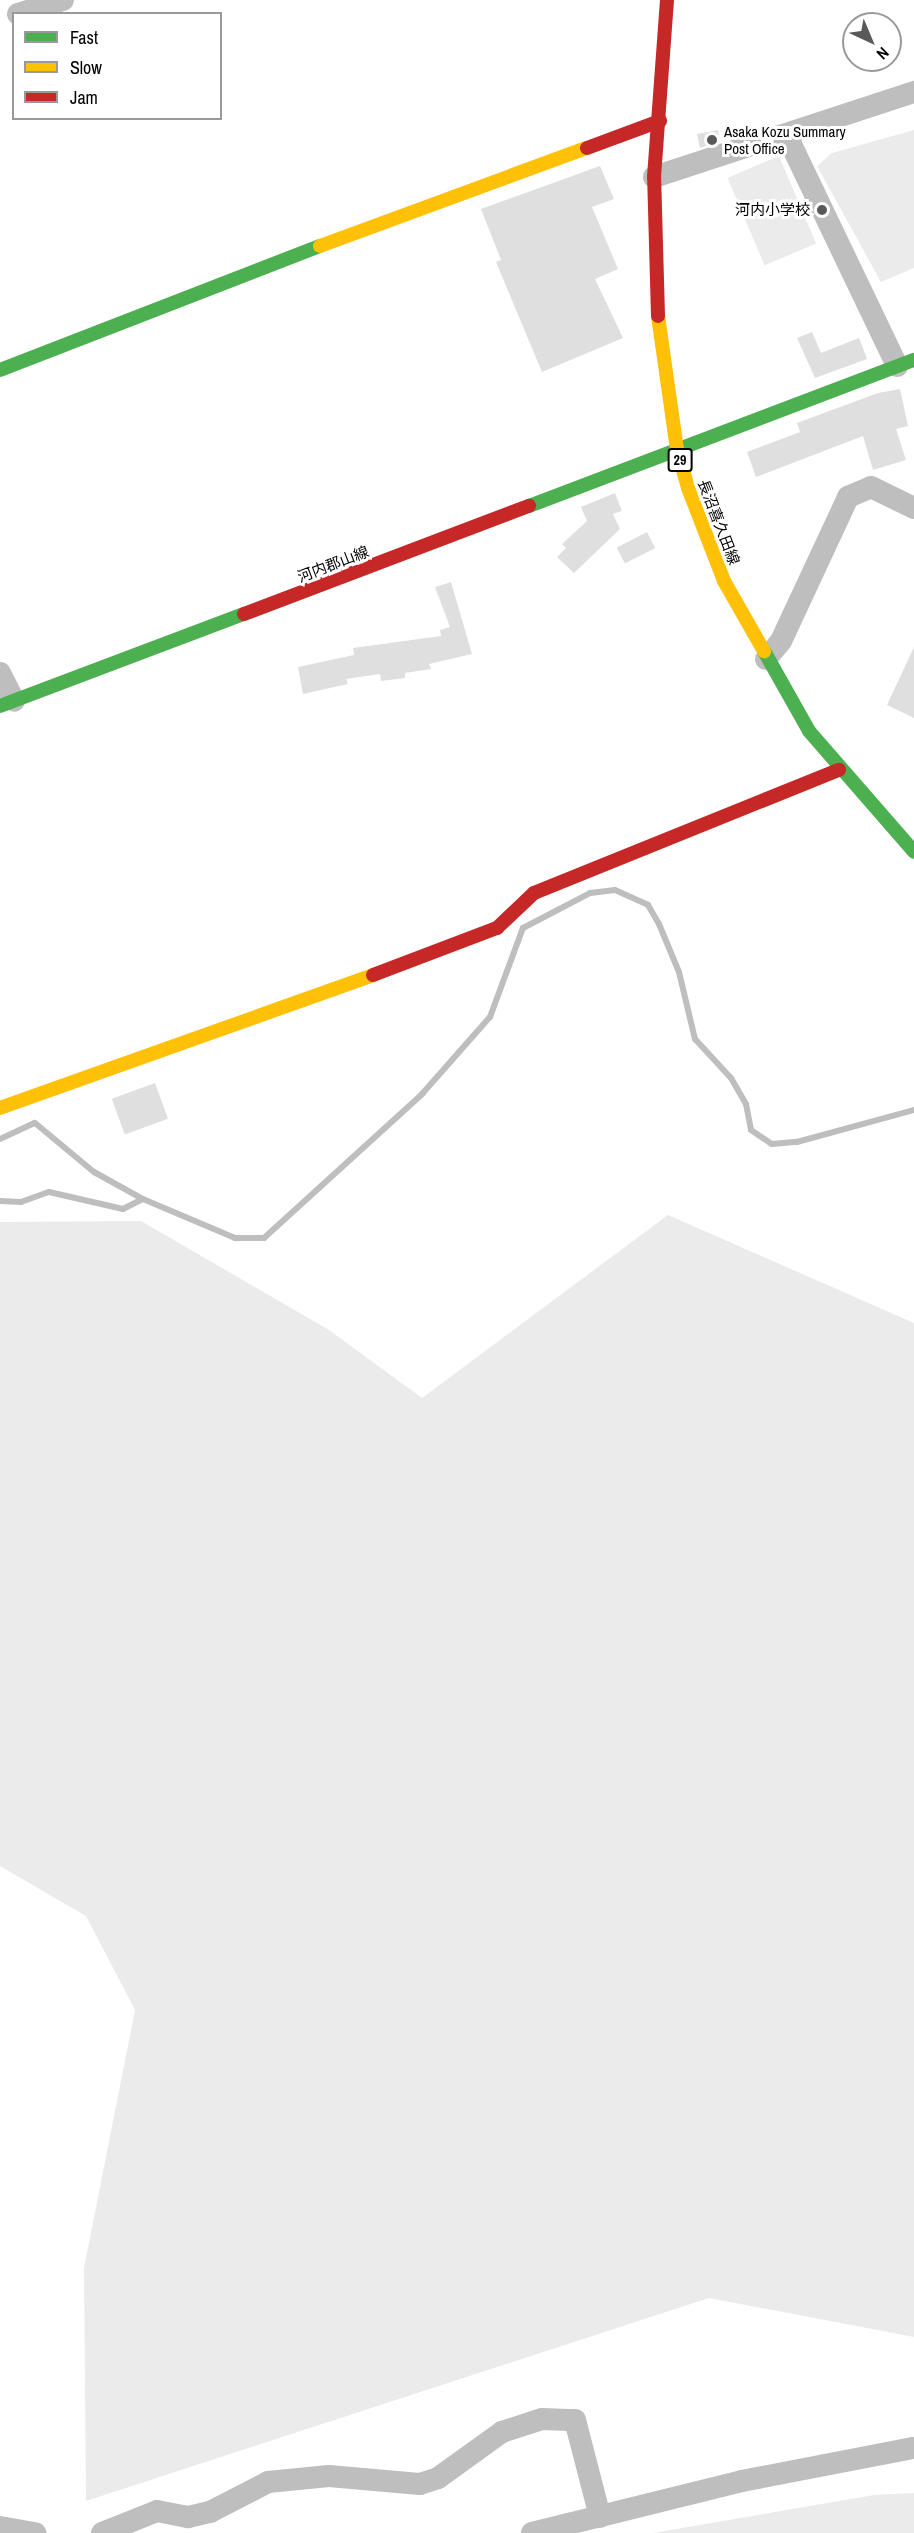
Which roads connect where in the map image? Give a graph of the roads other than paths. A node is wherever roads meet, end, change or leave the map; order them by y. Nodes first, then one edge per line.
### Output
1 (63, 0) edge
2 (667, 0) edge
3 (23, 12) edge
4 (914, 92) edge
5 (660, 121) junction
6 (787, 136) junction
7 (654, 177) junction
8 (905, 363) edge
9 (0, 370) edge
10 (676, 449) junction
11 (914, 508) edge
12 (766, 659) junction
13 (0, 673) edge
14 (7, 704) edge
15 (839, 770) junction
16 (914, 852) edge
17 (0, 1108) edge
18 (914, 2448) edge
19 (600, 2517) junction
20 (0, 2527) edge
21 (35, 2533) edge
22 (102, 2533) edge
23 (532, 2533) edge

1 - 3 street
2 - 5 street, 長沼喜久田線 / 29
4 - 6 street
5 - 7 street, 長沼喜久田線 / 29
5 - 9 street
6 - 7 street
6 - 8 street
7 - 10 street, 長沼喜久田線 / 29
8 - 10 street, 河内郡山線
10 - 12 street, 長沼喜久田線 / 29
10 - 14 street, 河内郡山線
11 - 12 street
12 - 15 street, 長沼喜久田線 / 29
13 - 14 street
15 - 16 street, 長沼喜久田線 / 29
15 - 17 street
18 - 19 street
19 - 22 street
19 - 23 street
20 - 21 street

